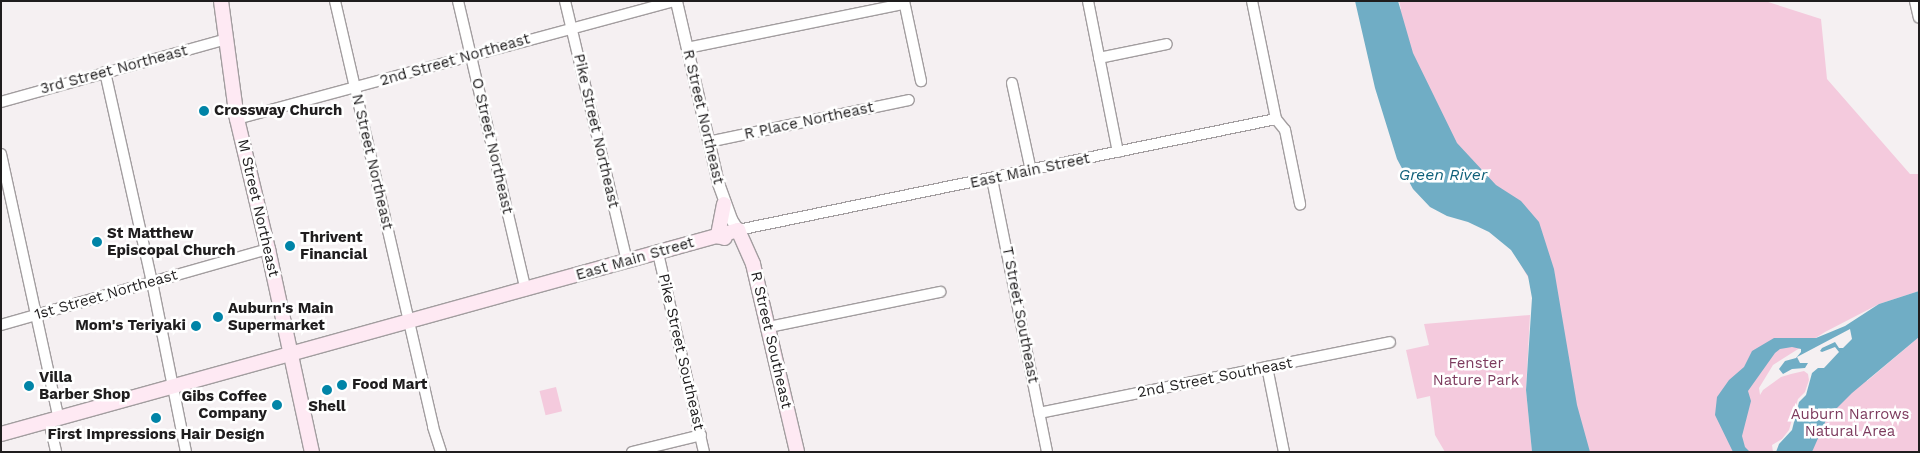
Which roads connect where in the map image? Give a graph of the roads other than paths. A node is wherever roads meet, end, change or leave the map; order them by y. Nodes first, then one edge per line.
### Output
1 (222, 1) edge
2 (335, 1) edge
3 (458, 1) edge
4 (565, 1) edge
5 (674, 1) edge
6 (1088, 1) edge
7 (1252, 1) edge
8 (1915, 1) edge
9 (904, 3) edge
10 (1919, 18) edge
11 (572, 27) junction
12 (226, 39) junction
13 (1167, 44) dead end
14 (687, 48) junction
15 (471, 56) junction
16 (1099, 58) junction
17 (105, 72) junction
18 (921, 81) dead end
19 (1012, 83) dead end
20 (354, 89) junction
21 (909, 100) dead end
22 (1, 102) edge
23 (237, 119) junction
24 (1276, 119) junction
25 (708, 142) junction
26 (1118, 152) junction
27 (1, 154) edge
28 (1031, 171) junction
29 (992, 179) junction
30 (724, 204) junction
31 (1300, 204) dead end
32 (738, 230) junction
33 (718, 236) junction
34 (268, 249) junction
35 (658, 253) junction
36 (749, 254) junction
37 (627, 261) junction
38 (152, 282) junction
39 (526, 290) junction
40 (940, 292) dead end
41 (36, 315) junction
42 (410, 322) junction
43 (1, 325) edge
44 (769, 327) junction
45 (1390, 342) dead end
46 (291, 354) junction
47 (1267, 367) junction
48 (172, 387) junction
49 (1039, 413) junction
50 (54, 420) junction
51 (1, 434) edge
52 (701, 435) junction
53 (56, 452) edge
54 (186, 452) edge
55 (312, 452) edge
56 (442, 452) edge
57 (632, 452) edge
58 (704, 452) edge
59 (797, 452) edge
60 (1047, 452) edge
61 (1284, 452) edge

1 - 12 main road, M Street Northeast
2 - 20 street, N Street Northeast
3 - 15 street, O Street Northeast
4 - 11 street, Pike Street Northeast
5 - 11 street, 2nd Street Northeast
5 - 14 street, R Street Northeast
6 - 16 street
7 - 24 street
8 - 10 street
9 - 14 street
9 - 18 street
11 - 15 street, 2nd Street Northeast
11 - 37 street, Pike Street Northeast
12 - 17 street, 3rd Street Northeast
12 - 23 main road, M Street Northeast
13 - 16 street
14 - 25 street, R Street Northeast
15 - 20 street, 2nd Street Northeast
15 - 39 street, O Street Northeast
16 - 26 street
17 - 22 street, 3rd Street Northeast
17 - 38 street
19 - 28 street
20 - 23 street, 2nd Street Northeast
20 - 42 street, N Street Northeast
21 - 25 street, R Place Northeast
23 - 34 main road, M Street Northeast
24 - 26 street, East Main Street
24 - 31 street
25 - 30 street, R Street Northeast
26 - 28 street, East Main Street
27 - 41 street
28 - 29 street, East Main Street
29 - 32 street, East Main Street
29 - 49 street, T Street Southeast
30 - 32 street, R Street Northeast
30 - 33 main road
32 - 33 main road, East Main Street
32 - 36 main road, R Street Southeast
33 - 35 main road, East Main Street
33 - 36 main road
34 - 38 street, 1st Street Northeast
34 - 46 main road, M Street Northeast
35 - 37 main road, East Main Street
35 - 52 street, Pike Street Southeast
36 - 44 main road, R Street Southeast
37 - 39 main road, East Main Street
38 - 41 street, 1st Street Northeast
38 - 48 street
39 - 42 main road, East Main Street
40 - 44 street
41 - 43 street, 1st Street Northeast
41 - 50 street
42 - 46 main road, East Main Street
42 - 56 street, N Street Northeast
44 - 59 main road, R Street Southeast
45 - 47 street, 2nd Street Southeast
46 - 48 main road, East Main Street
46 - 55 main road, M Street Northeast
47 - 49 street, 2nd Street Southeast
47 - 61 street
48 - 50 main road, East Main Street
48 - 54 street
49 - 60 street, T Street Southeast
50 - 51 main road, East Main Street
50 - 53 street
52 - 57 street
52 - 58 street, Pike Street Southeast

